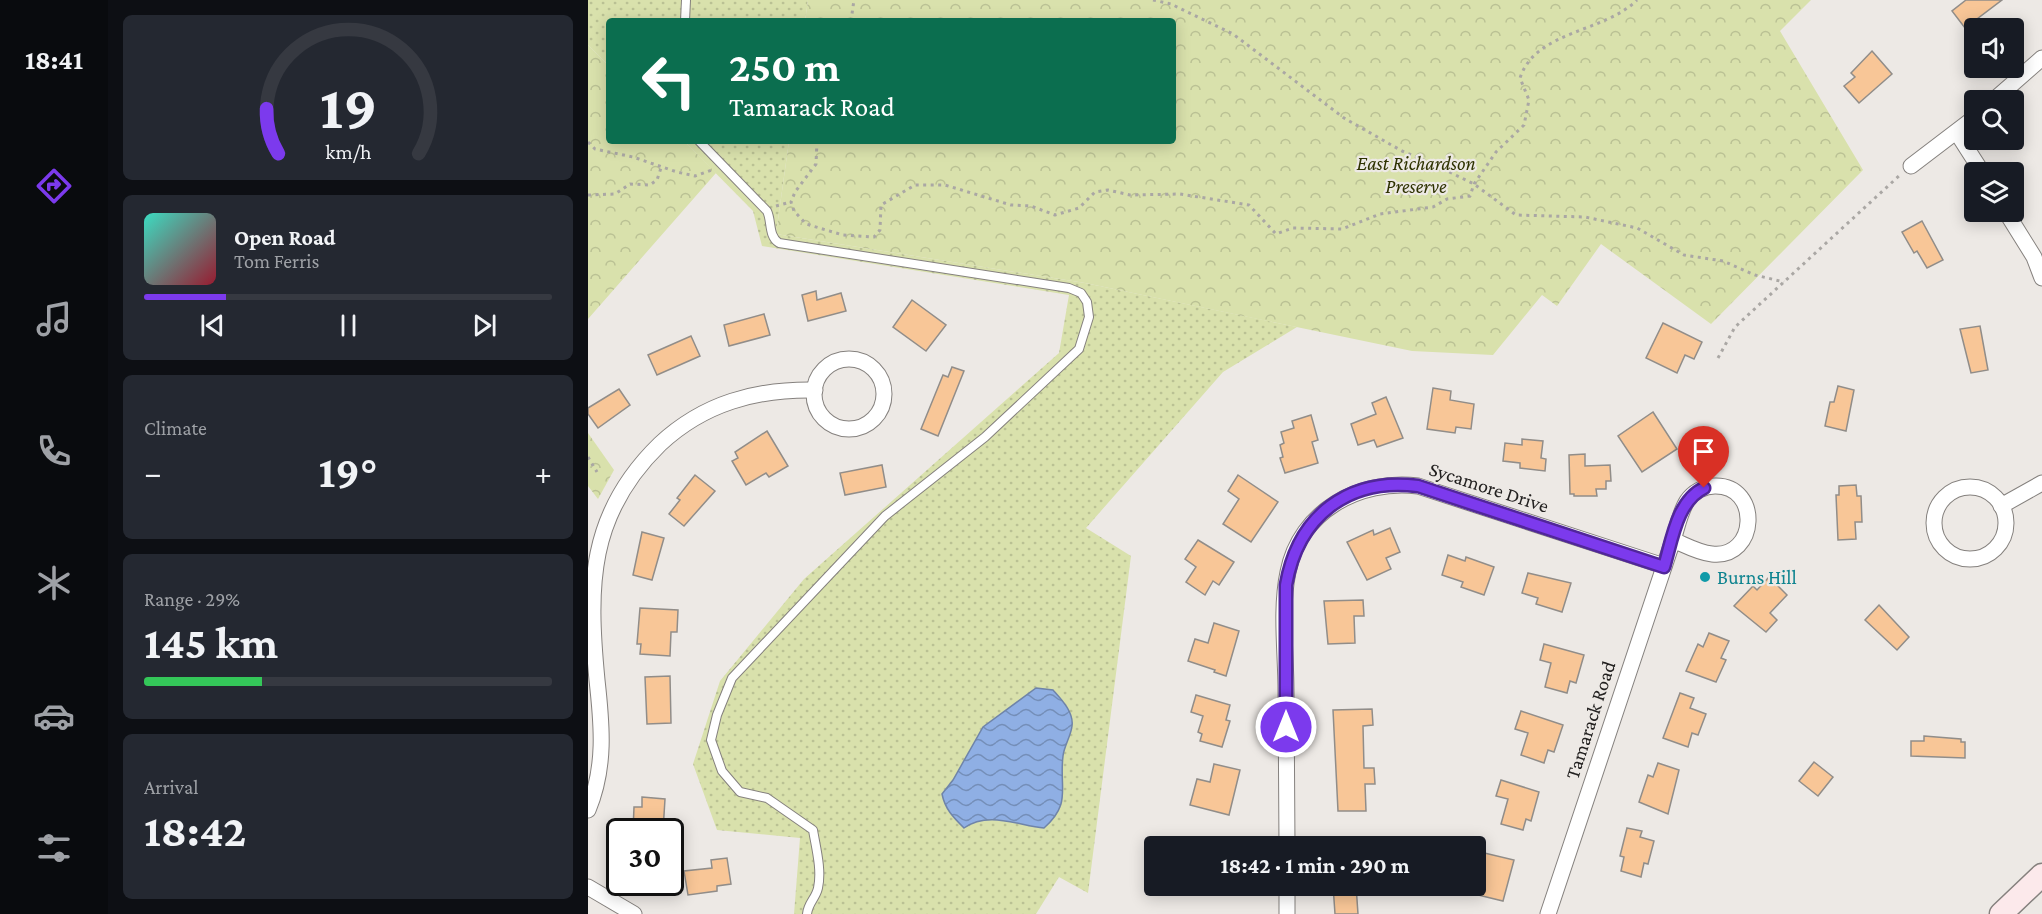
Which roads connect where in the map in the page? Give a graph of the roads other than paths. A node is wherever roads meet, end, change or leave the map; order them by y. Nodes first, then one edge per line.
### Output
1 (686, 0) edge
2 (685, 18) edge
3 (2042, 58) edge
4 (2005, 90) edge
5 (1964, 127) edge
6 (1957, 133) junction
7 (702, 144) edge
8 (1976, 162) edge
9 (1911, 166) road end
10 (2012, 222) edge
11 (2042, 278) edge
12 (815, 390) junction
13 (2042, 483) edge
14 (2001, 506) junction
15 (1672, 540) junction
16 (1664, 567) junction
17 (588, 810) edge
18 (1287, 836) edge
19 (2042, 875) edge
20 (588, 887) edge
21 (1287, 896) edge
22 (634, 914) edge
23 (807, 914) edge
24 (1287, 914) edge
25 (1548, 914) edge
26 (2001, 914) edge

1 - 2 lane
3 - 4 street
5 - 6 street
6 - 8 street
6 - 9 street
7 - 23 lane
10 - 11 street
12 - 12 street
12 - 17 street
13 - 14 street
14 - 14 street
15 - 15 street, Tamarack Road
15 - 16 street, Tamarack Road
16 - 18 street, Sycamore Drive
16 - 25 street, Tamarack Road
19 - 26 street
20 - 22 street
21 - 24 street

